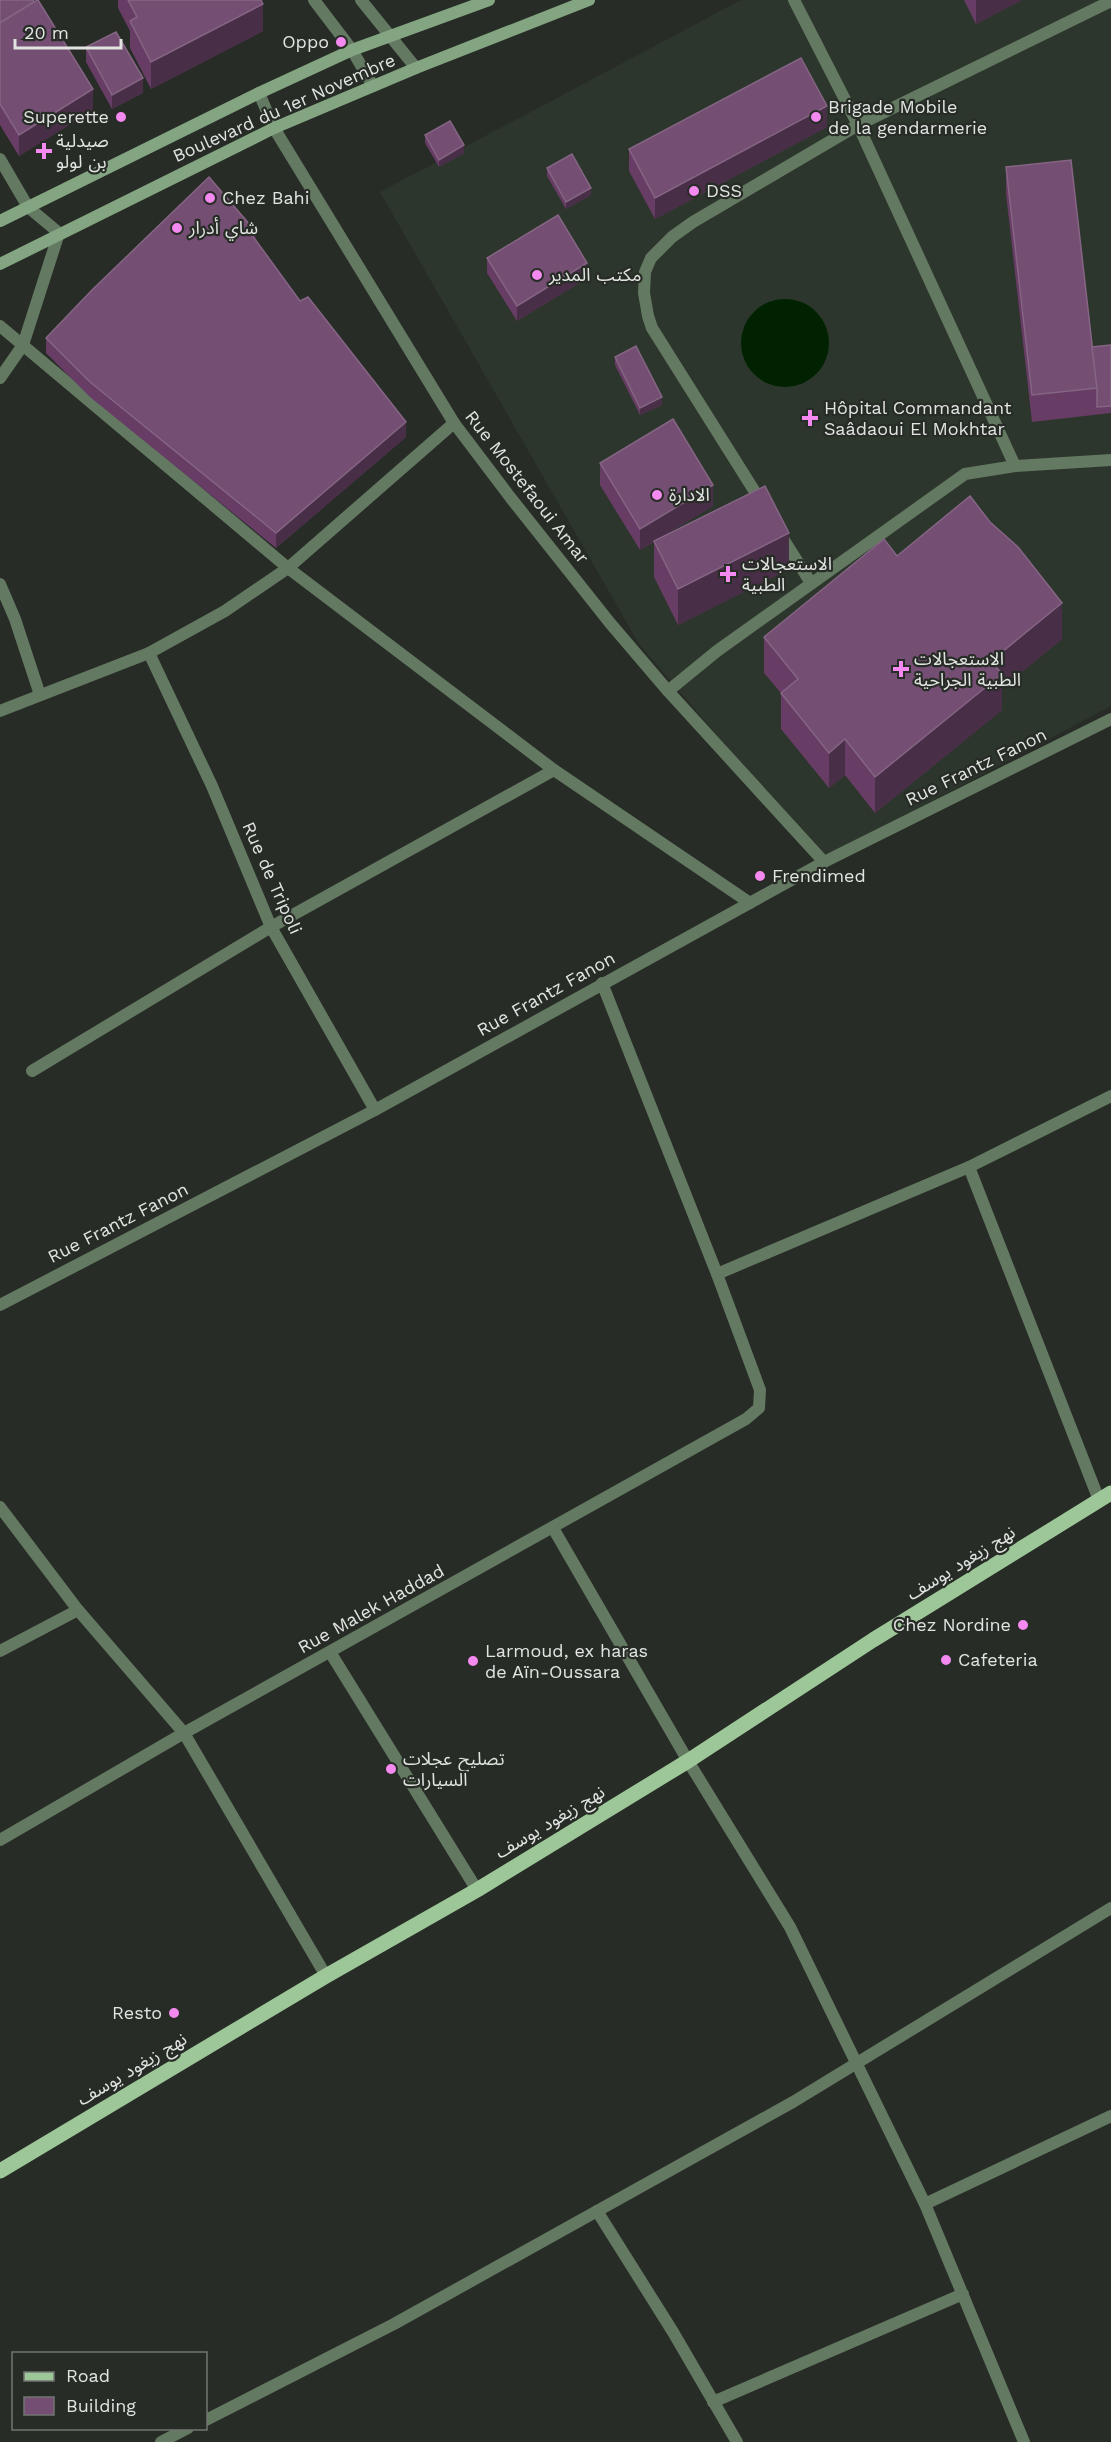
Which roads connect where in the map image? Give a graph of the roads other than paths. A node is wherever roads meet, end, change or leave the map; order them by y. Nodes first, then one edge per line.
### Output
1 (314, 0) edge
2 (362, 0) edge
3 (489, 0) edge
4 (589, 0) edge
5 (794, 0) edge
6 (1111, 1) edge
7 (388, 35) junction
8 (352, 50) junction
9 (416, 68) junction
10 (373, 86) junction
11 (259, 93) junction
12 (858, 125) junction
13 (274, 128) junction
14 (0, 159) edge
15 (28, 207) junction
16 (0, 221) edge
17 (59, 233) junction
18 (0, 264) edge
19 (0, 326) edge
20 (23, 345) junction
21 (0, 378) edge
22 (454, 423) junction
23 (1111, 460) edge
24 (1015, 466) junction
25 (288, 568) junction
26 (0, 584) edge
27 (811, 584) junction
28 (149, 653) junction
29 (668, 691) junction
30 (40, 695) junction
31 (0, 711) edge
32 (1111, 719) edge
33 (554, 770) junction
34 (824, 862) junction
35 (750, 903) junction
36 (272, 927) junction
37 (602, 983) junction
38 (32, 1071) dead end
39 (1111, 1096) edge
40 (375, 1110) junction
41 (969, 1167) junction
42 (717, 1274) junction
43 (0, 1305) edge
44 (1105, 1496) edge
45 (0, 1507) edge
46 (553, 1528) junction
47 (78, 1610) junction
48 (0, 1651) edge
49 (330, 1652) junction
50 (184, 1733) junction
51 (688, 1761) junction
52 (0, 1840) edge
53 (477, 1890) junction
54 (1111, 1908) edge
55 (326, 1976) junction
56 (857, 2062) junction
57 (1111, 2116) edge
58 (2, 2166) edge
59 (925, 2204) junction
60 (597, 2211) junction
61 (963, 2294) junction
62 (713, 2402) junction
63 (207, 2419) edge
64 (184, 2430) edge
65 (161, 2442) edge
66 (737, 2442) edge
67 (1024, 2442) edge

1 - 8 street
2 - 7 street
3 - 7 main road, Boulevard du 1er Novembre
4 - 9 main road, Boulevard du 1er Novembre
5 - 12 street
6 - 12 street
7 - 8 main road, Boulevard du 1er Novembre
7 - 9 street
8 - 10 street
8 - 11 main road, Boulevard du 1er Novembre
9 - 10 main road, Boulevard du 1er Novembre
10 - 13 main road, Boulevard du 1er Novembre
11 - 13 street, Rue Mostefaoui Amar
11 - 15 main road, Boulevard du 1er Novembre
12 - 24 street
12 - 27 street
13 - 17 main road, Boulevard du 1er Novembre
13 - 22 street, Rue Mostefaoui Amar
14 - 15 street
15 - 16 main road, Boulevard du 1er Novembre
15 - 17 street
17 - 18 main road, Boulevard du 1er Novembre
17 - 20 street
19 - 20 street
20 - 21 street
20 - 25 street
22 - 25 street
22 - 29 street, Rue Mostefaoui Amar
23 - 24 street
24 - 27 street
25 - 28 street
25 - 33 street
26 - 30 street
27 - 29 street
28 - 30 street
28 - 36 street, Rue de Tripoli
29 - 34 street, Rue Mostefaoui Amar
30 - 31 street
32 - 34 street, Rue Frantz Fanon
33 - 35 street
33 - 36 street
34 - 35 street, Rue Frantz Fanon
35 - 37 street, Rue Frantz Fanon
36 - 38 street
36 - 40 street, Rue de Tripoli
37 - 40 street, Rue Frantz Fanon
37 - 42 street
39 - 41 street
40 - 43 street, Rue Frantz Fanon
41 - 42 street
41 - 44 street
42 - 46 street, Rue Malek Haddad
44 - 51 main road, نهج زيغود يوسف
45 - 47 street
46 - 49 street, Rue Malek Haddad
46 - 51 street
47 - 48 street
47 - 50 street
49 - 50 street, Rue Malek Haddad
49 - 53 street
50 - 52 street, Rue Malek Haddad
50 - 55 street
51 - 53 main road, نهج زيغود يوسف
51 - 56 street
53 - 55 main road, نهج زيغود يوسف
54 - 56 street
55 - 58 main road, نهج زيغود يوسف
56 - 59 street
56 - 60 street
57 - 59 street
59 - 61 street
60 - 62 street
60 - 63 street
61 - 62 street
61 - 67 street
62 - 66 street
64 - 65 street

